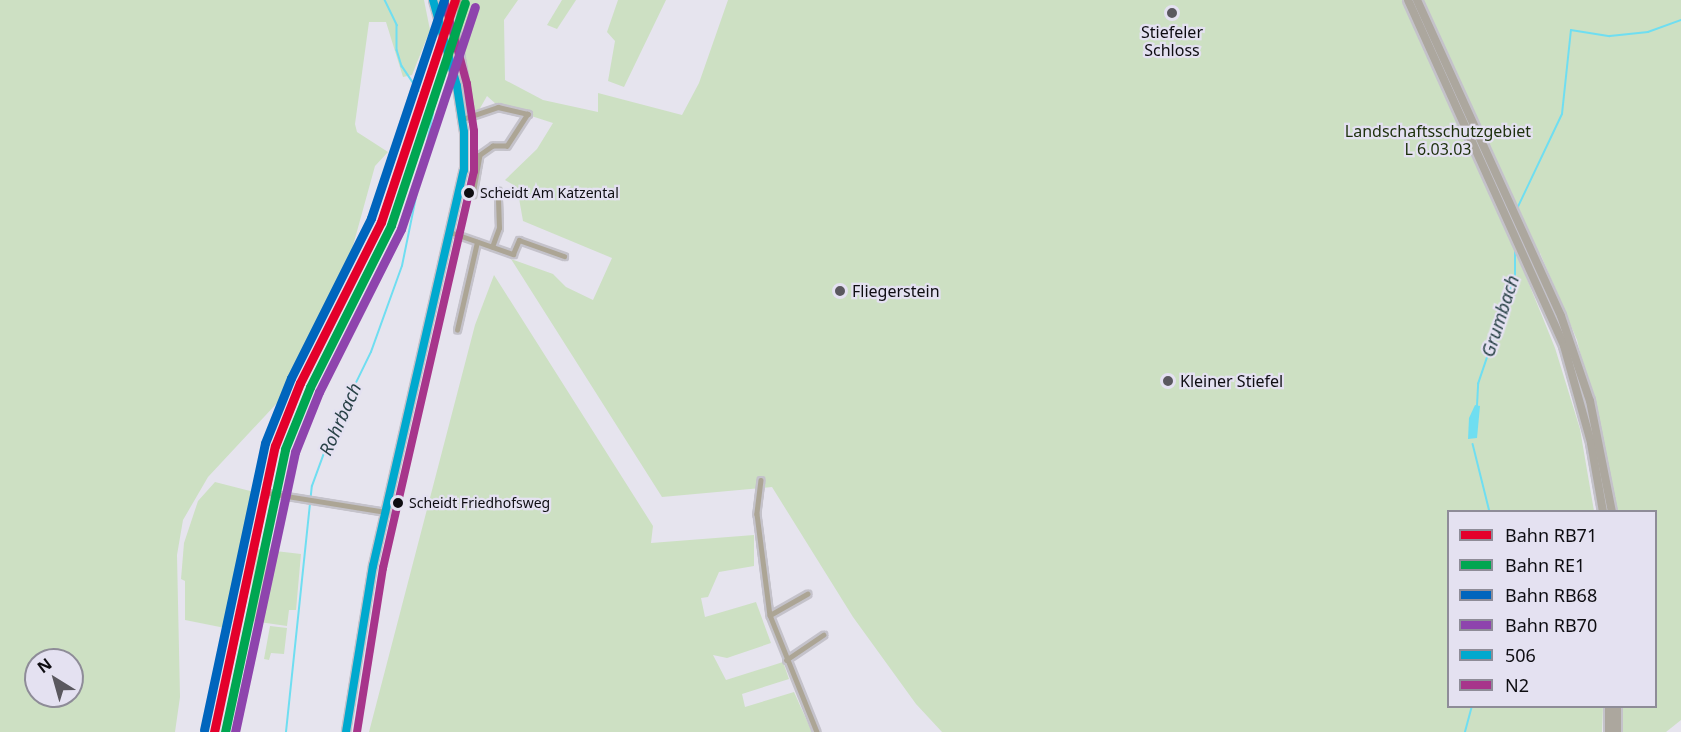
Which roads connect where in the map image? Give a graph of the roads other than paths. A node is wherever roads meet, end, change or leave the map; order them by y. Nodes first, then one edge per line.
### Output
1 (434, 0) edge
2 (461, 0) edge
3 (1408, 0) edge
4 (1417, 0) edge
5 (471, 115) junction
6 (463, 119) junction
7 (1478, 148) junction
8 (498, 191) dead end
9 (473, 194) dead end
10 (453, 233) junction
11 (477, 242) junction
12 (492, 247) junction
13 (564, 256) dead end
14 (457, 330) dead end
15 (1568, 344) junction
16 (762, 480) dead end
17 (268, 493) dead end
18 (1603, 510) edge
19 (1612, 510) edge
20 (386, 512) junction
21 (807, 594) dead end
22 (770, 615) junction
23 (823, 635) dead end
24 (786, 660) junction
25 (1609, 708) edge
26 (1617, 708) edge
27 (346, 732) edge
28 (817, 732) edge
29 (1609, 732) edge
30 (1617, 732) edge

1 - 6 main road
2 - 5 street
3 - 7 highway
4 - 7 highway
5 - 6 street
5 - 9 street
6 - 10 main road
7 - 15 highway
8 - 12 street
10 - 11 street
10 - 20 main road
11 - 12 street
11 - 14 street
12 - 13 street
15 - 18 highway
15 - 19 highway
16 - 22 street
17 - 20 street
20 - 27 main road
21 - 22 street
22 - 24 street
23 - 24 street
24 - 28 street
25 - 29 highway
26 - 30 highway

